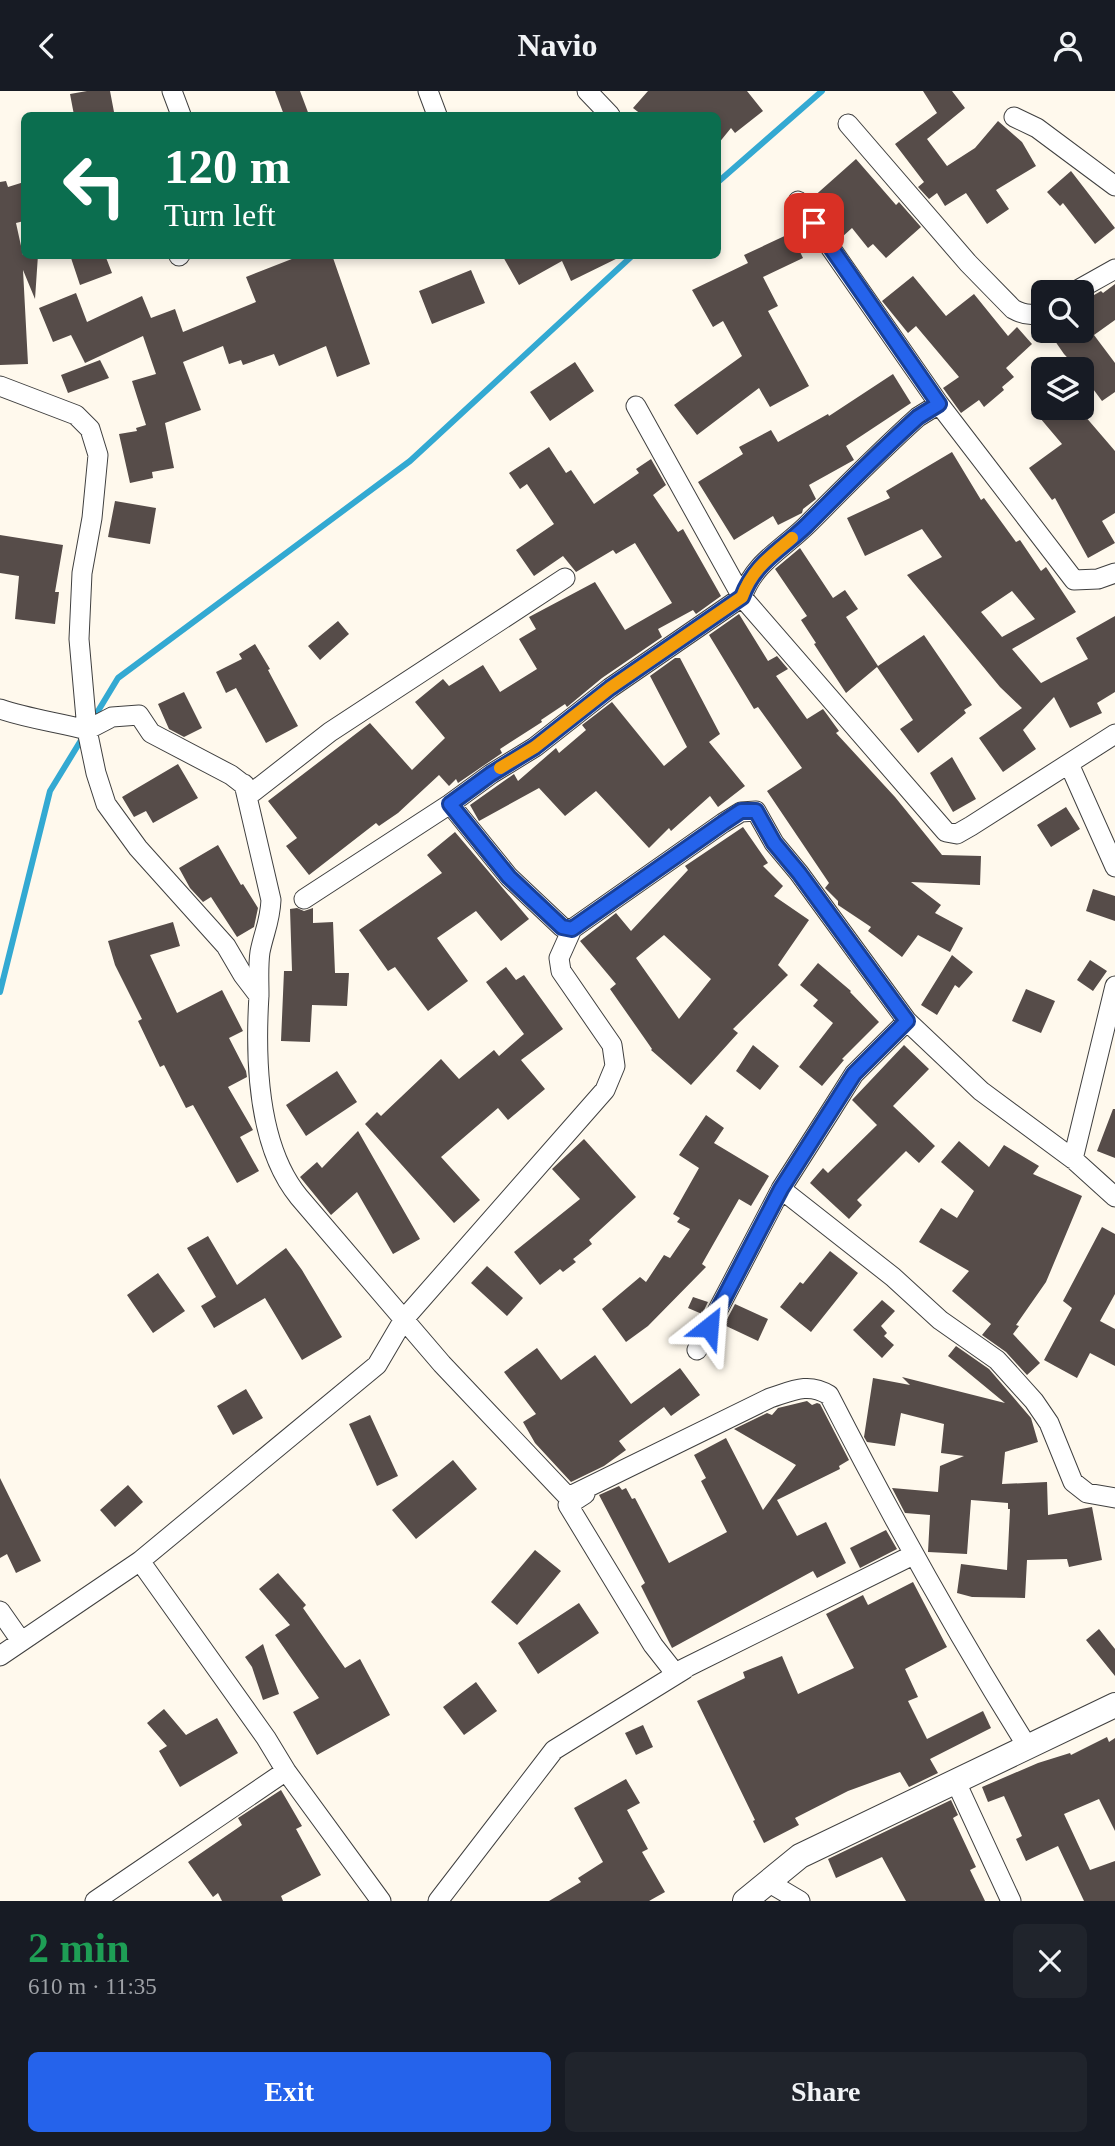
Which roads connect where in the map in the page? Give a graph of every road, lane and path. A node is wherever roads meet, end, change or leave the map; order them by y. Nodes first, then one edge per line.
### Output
1 (172, 91) edge
2 (428, 91) edge
3 (587, 91) edge
4 (180, 112) edge
5 (436, 112) edge
6 (607, 112) edge
7 (1014, 117) dead end
8 (848, 124) dead end
9 (1115, 186) edge
10 (799, 201) dead end
11 (1115, 268) edge
12 (1094, 280) edge
13 (1031, 315) edge
14 (0, 386) edge
15 (939, 404) junction
16 (636, 406) dead end
17 (1115, 573) edge
18 (565, 578) dead end
19 (742, 597) junction
20 (0, 709) edge
21 (87, 730) junction
22 (1115, 734) edge
23 (1069, 764) junction
24 (244, 784) junction
25 (450, 804) junction
26 (1115, 867) edge
27 (304, 899) dead end
28 (572, 929) junction
29 (1115, 986) edge
30 (259, 996) junction
31 (907, 1021) junction
32 (1073, 1159) junction
33 (781, 1189) junction
34 (1115, 1197) edge
35 (404, 1318) junction
36 (696, 1350) dead end
37 (615, 1473) junction
38 (1115, 1498) edge
39 (913, 1555) junction
40 (140, 1561) junction
41 (0, 1611) edge
42 (21, 1641) junction
43 (0, 1656) edge
44 (702, 1658) junction
45 (1115, 1705) edge
46 (1027, 1746) junction
47 (286, 1771) junction
48 (956, 1780) junction
49 (768, 1882) junction
50 (95, 1901) edge
51 (382, 1901) edge
52 (438, 1901) edge
53 (745, 1901) edge
54 (800, 1901) edge
55 (1011, 1901) edge

1 - 4 street
2 - 5 street
3 - 6 street
7 - 9 street
8 - 13 street
10 - 15 street
11 - 12 street
14 - 21 street
15 - 17 street
15 - 19 street
16 - 19 street
18 - 24 street
19 - 23 street
19 - 25 street
20 - 21 street
21 - 24 street
21 - 30 street
22 - 23 street
23 - 26 street
24 - 30 street
25 - 27 street
25 - 28 street
28 - 31 street
28 - 35 street
29 - 32 street
30 - 35 street
31 - 32 street
31 - 33 street
32 - 34 street
33 - 36 street
33 - 38 street
35 - 37 street
35 - 40 street
37 - 39 street
37 - 44 street
39 - 44 street
39 - 46 street
40 - 42 street
40 - 47 street
41 - 42 street
42 - 43 street
44 - 52 street
45 - 46 street
46 - 48 street
47 - 50 street
47 - 51 street
48 - 49 street
48 - 55 street
49 - 53 street
49 - 54 street

